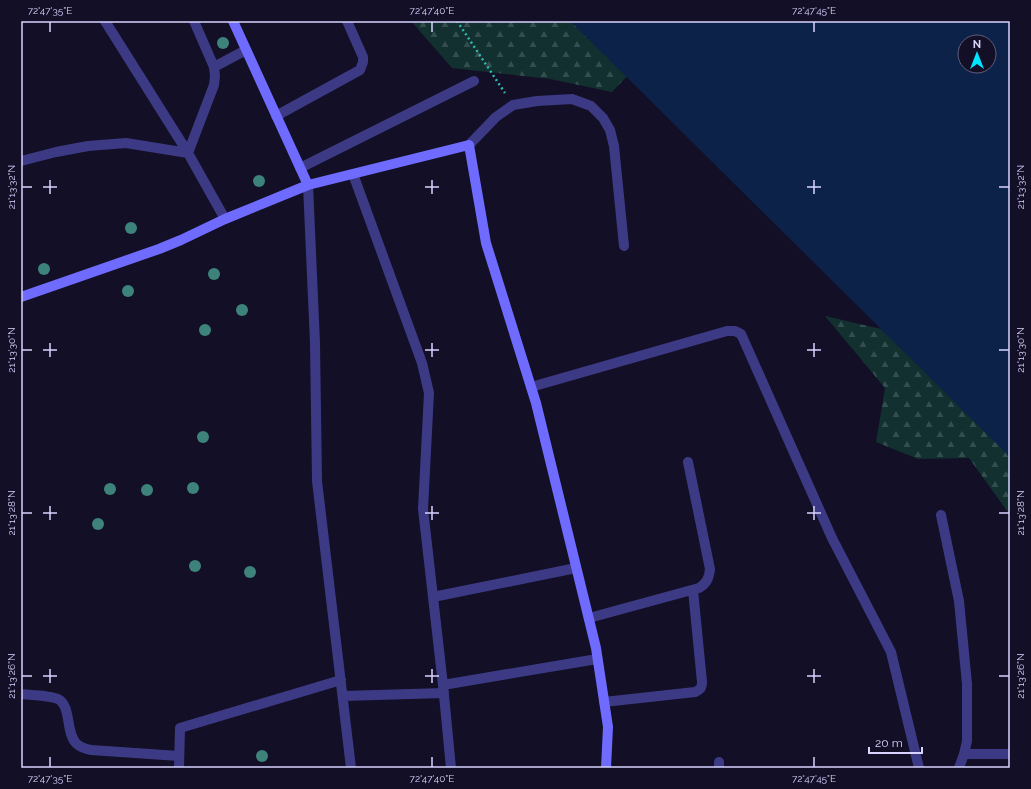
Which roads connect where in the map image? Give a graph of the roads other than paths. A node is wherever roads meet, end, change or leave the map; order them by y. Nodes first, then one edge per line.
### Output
1 (105, 21) edge
2 (194, 21) edge
3 (233, 21) edge
4 (347, 21) edge
5 (246, 50) junction
6 (214, 67) junction
7 (474, 81) dead end
8 (276, 116) junction
9 (470, 145) junction
10 (188, 153) junction
11 (21, 161) edge
12 (300, 168) junction
13 (353, 174) junction
14 (308, 185) junction
15 (225, 219) junction
16 (624, 246) dead end
17 (21, 297) edge
18 (531, 387) junction
19 (688, 462) dead end
20 (941, 515) dead end
21 (576, 568) junction
22 (693, 590) junction
23 (433, 597) junction
24 (589, 618) junction
25 (597, 659) junction
26 (341, 680) junction
27 (444, 689) junction
28 (21, 694) edge
29 (343, 696) junction
30 (604, 702) junction
31 (964, 754) junction
32 (1010, 754) edge
33 (179, 756) junction
34 (179, 768) edge
35 (351, 768) edge
36 (451, 768) edge
37 (606, 768) edge
38 (919, 768) edge
39 (959, 768) edge

1 - 10 street
2 - 6 street
3 - 5 street
4 - 8 street
5 - 6 street
5 - 8 street
6 - 10 street
7 - 12 street
8 - 12 street
9 - 13 street
9 - 16 street
9 - 18 street
10 - 11 street
10 - 15 street
12 - 14 street
13 - 14 street
13 - 23 street
14 - 15 street
14 - 26 street
15 - 17 street
18 - 21 street
18 - 38 street
19 - 22 street
20 - 31 street
21 - 23 street
21 - 24 street
22 - 24 street
22 - 30 street
23 - 27 street
24 - 25 street
25 - 27 street
25 - 30 street
26 - 29 street
26 - 33 street
27 - 29 street
27 - 36 street
28 - 33 street
29 - 35 street
30 - 37 street
31 - 32 street
31 - 39 street
33 - 34 street

